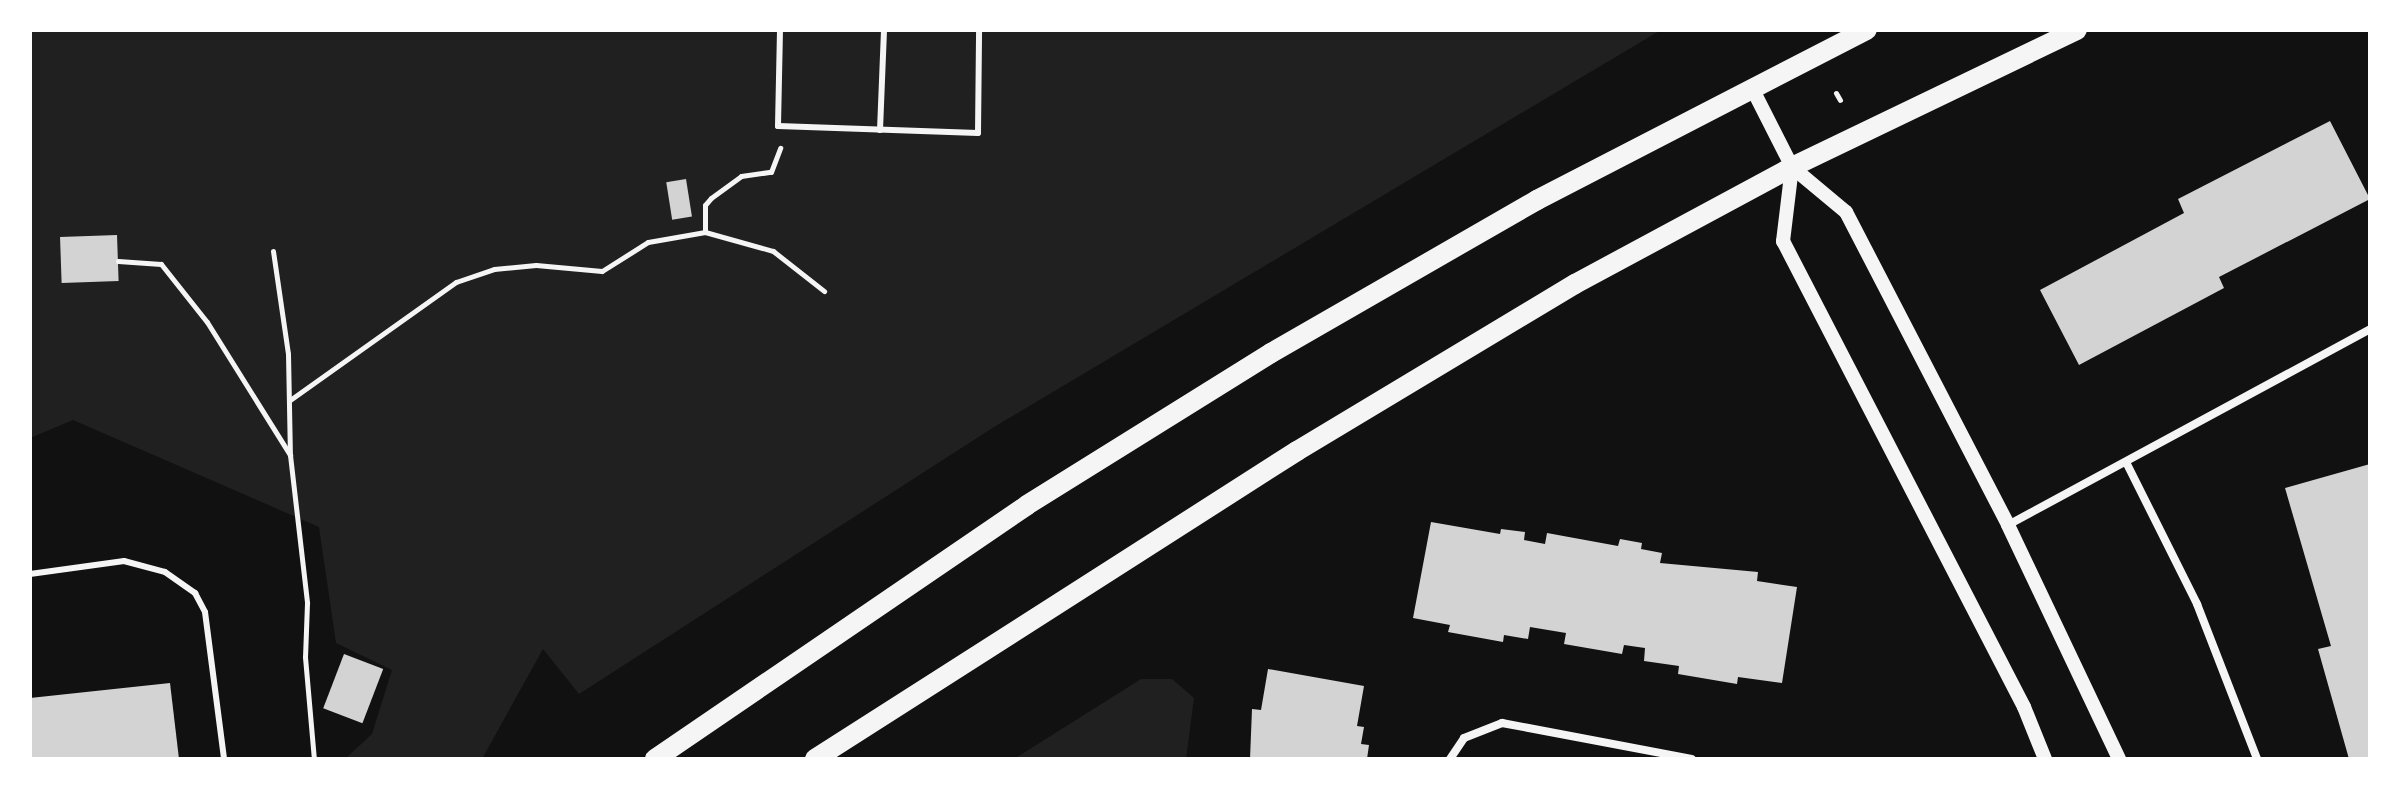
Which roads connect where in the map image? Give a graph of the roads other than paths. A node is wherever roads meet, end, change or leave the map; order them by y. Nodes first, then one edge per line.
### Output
1 (780, 30) edge
2 (884, 30) edge
3 (979, 30) edge
4 (1867, 30) edge
5 (2077, 30) edge
6 (1753, 90) junction
7 (880, 130) junction
8 (1792, 167) junction
9 (2370, 329) edge
10 (2126, 462) junction
11 (2008, 525) junction
12 (30, 574) edge
13 (224, 759) edge
14 (655, 759) edge
15 (815, 759) edge
16 (1450, 759) edge
17 (1692, 759) edge
18 (2045, 759) edge
19 (2119, 759) edge
20 (2257, 759) edge

1 - 7 lane
2 - 7 lane
3 - 7 lane
4 - 6 main road
5 - 8 main road
6 - 8 street
6 - 14 main road
8 - 11 street
8 - 15 main road
8 - 18 street
9 - 10 street
10 - 11 street
10 - 20 street
11 - 19 street
12 - 13 lane
16 - 17 street

